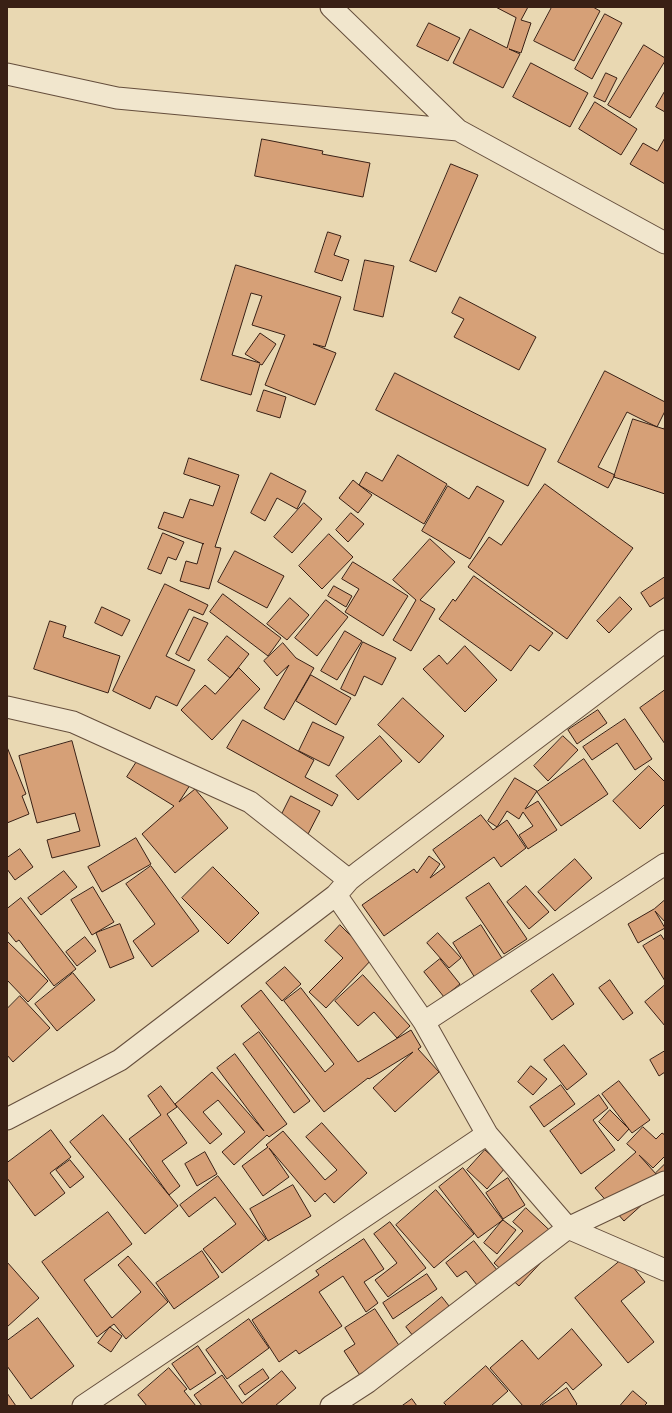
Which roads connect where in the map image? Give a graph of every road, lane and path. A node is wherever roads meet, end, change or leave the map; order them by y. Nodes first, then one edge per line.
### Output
1 (331, 7) edge
2 (7, 74) edge
3 (458, 130) junction
4 (665, 242) edge
5 (665, 641) edge
6 (7, 707) edge
7 (665, 864) edge
8 (349, 880) junction
9 (336, 895) junction
10 (424, 1022) junction
11 (7, 1119) edge
12 (487, 1134) junction
13 (665, 1182) edge
14 (568, 1228) junction
15 (665, 1270) edge
16 (83, 1406) edge
17 (331, 1406) edge

1 - 3 street
2 - 3 street
3 - 4 street
5 - 8 street
6 - 8 street
7 - 10 street
8 - 9 street
9 - 10 street
9 - 11 street
10 - 12 street
12 - 14 street
12 - 16 street
13 - 14 street
14 - 15 street
14 - 17 street

